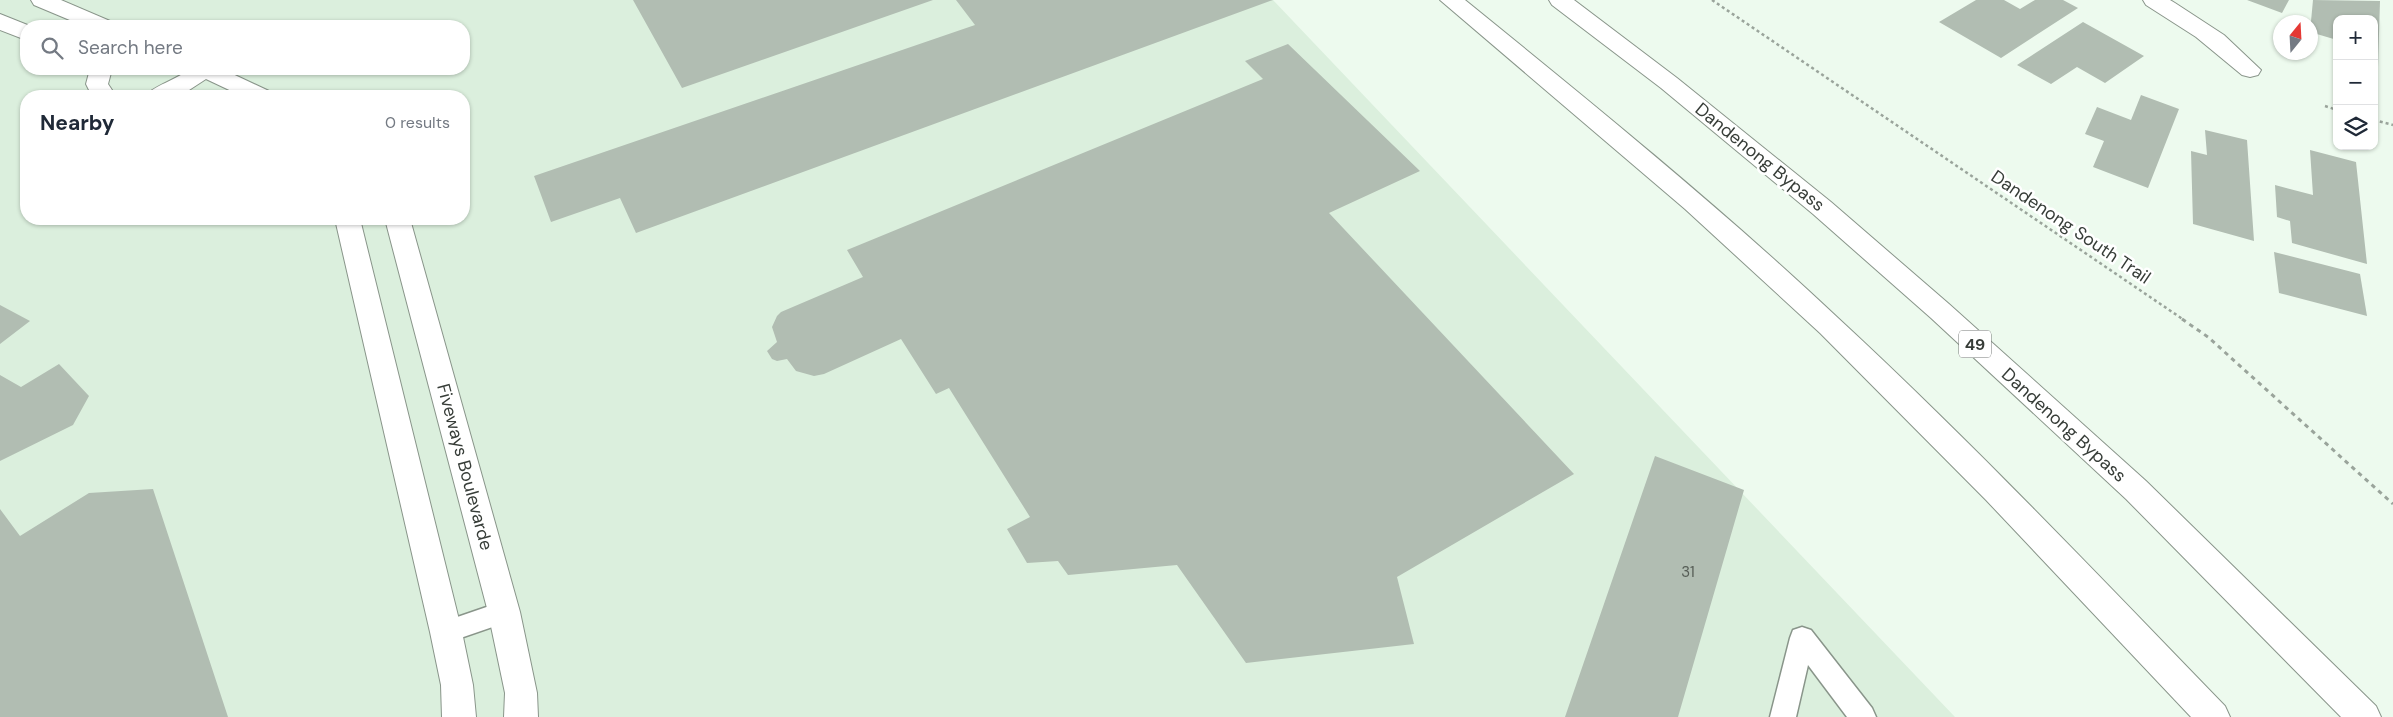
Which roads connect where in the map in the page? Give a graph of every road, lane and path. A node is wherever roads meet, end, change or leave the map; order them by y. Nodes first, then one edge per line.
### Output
1 (42, 0) edge
2 (1451, 0) edge
3 (1560, 0) edge
4 (1712, 0) edge
5 (2154, 0) edge
6 (0, 20) edge
7 (88, 20) edge
8 (20, 30) edge
9 (2250, 70) dead end
10 (98, 75) edge
11 (195, 75) edge
12 (216, 75) edge
13 (99, 90) edge
14 (174, 90) edge
15 (248, 90) edge
16 (2325, 106) dead end
17 (2333, 109) edge
18 (2378, 121) edge
19 (2393, 125) edge
20 (348, 225) edge
21 (399, 225) edge
22 (2393, 504) edge
23 (504, 612) junction
24 (446, 632) junction
25 (459, 717) edge
26 (520, 717) edge
27 (1783, 717) edge
28 (1863, 717) edge
29 (2213, 717) edge
30 (2364, 717) edge

1 - 7 main road
2 - 29 main road
3 - 30 main road, Dandenong Bypass / 49
4 - 22 path, Dandenong South Trail
5 - 9 main road
6 - 8 main road
10 - 13 main road
11 - 14 main road
12 - 15 main road
16 - 17 path
18 - 19 path
20 - 24 main road
21 - 23 main road, Fiveways Boulevarde
23 - 24 lane
23 - 26 main road, Fiveways Boulevarde
24 - 25 main road
27 - 28 lane

